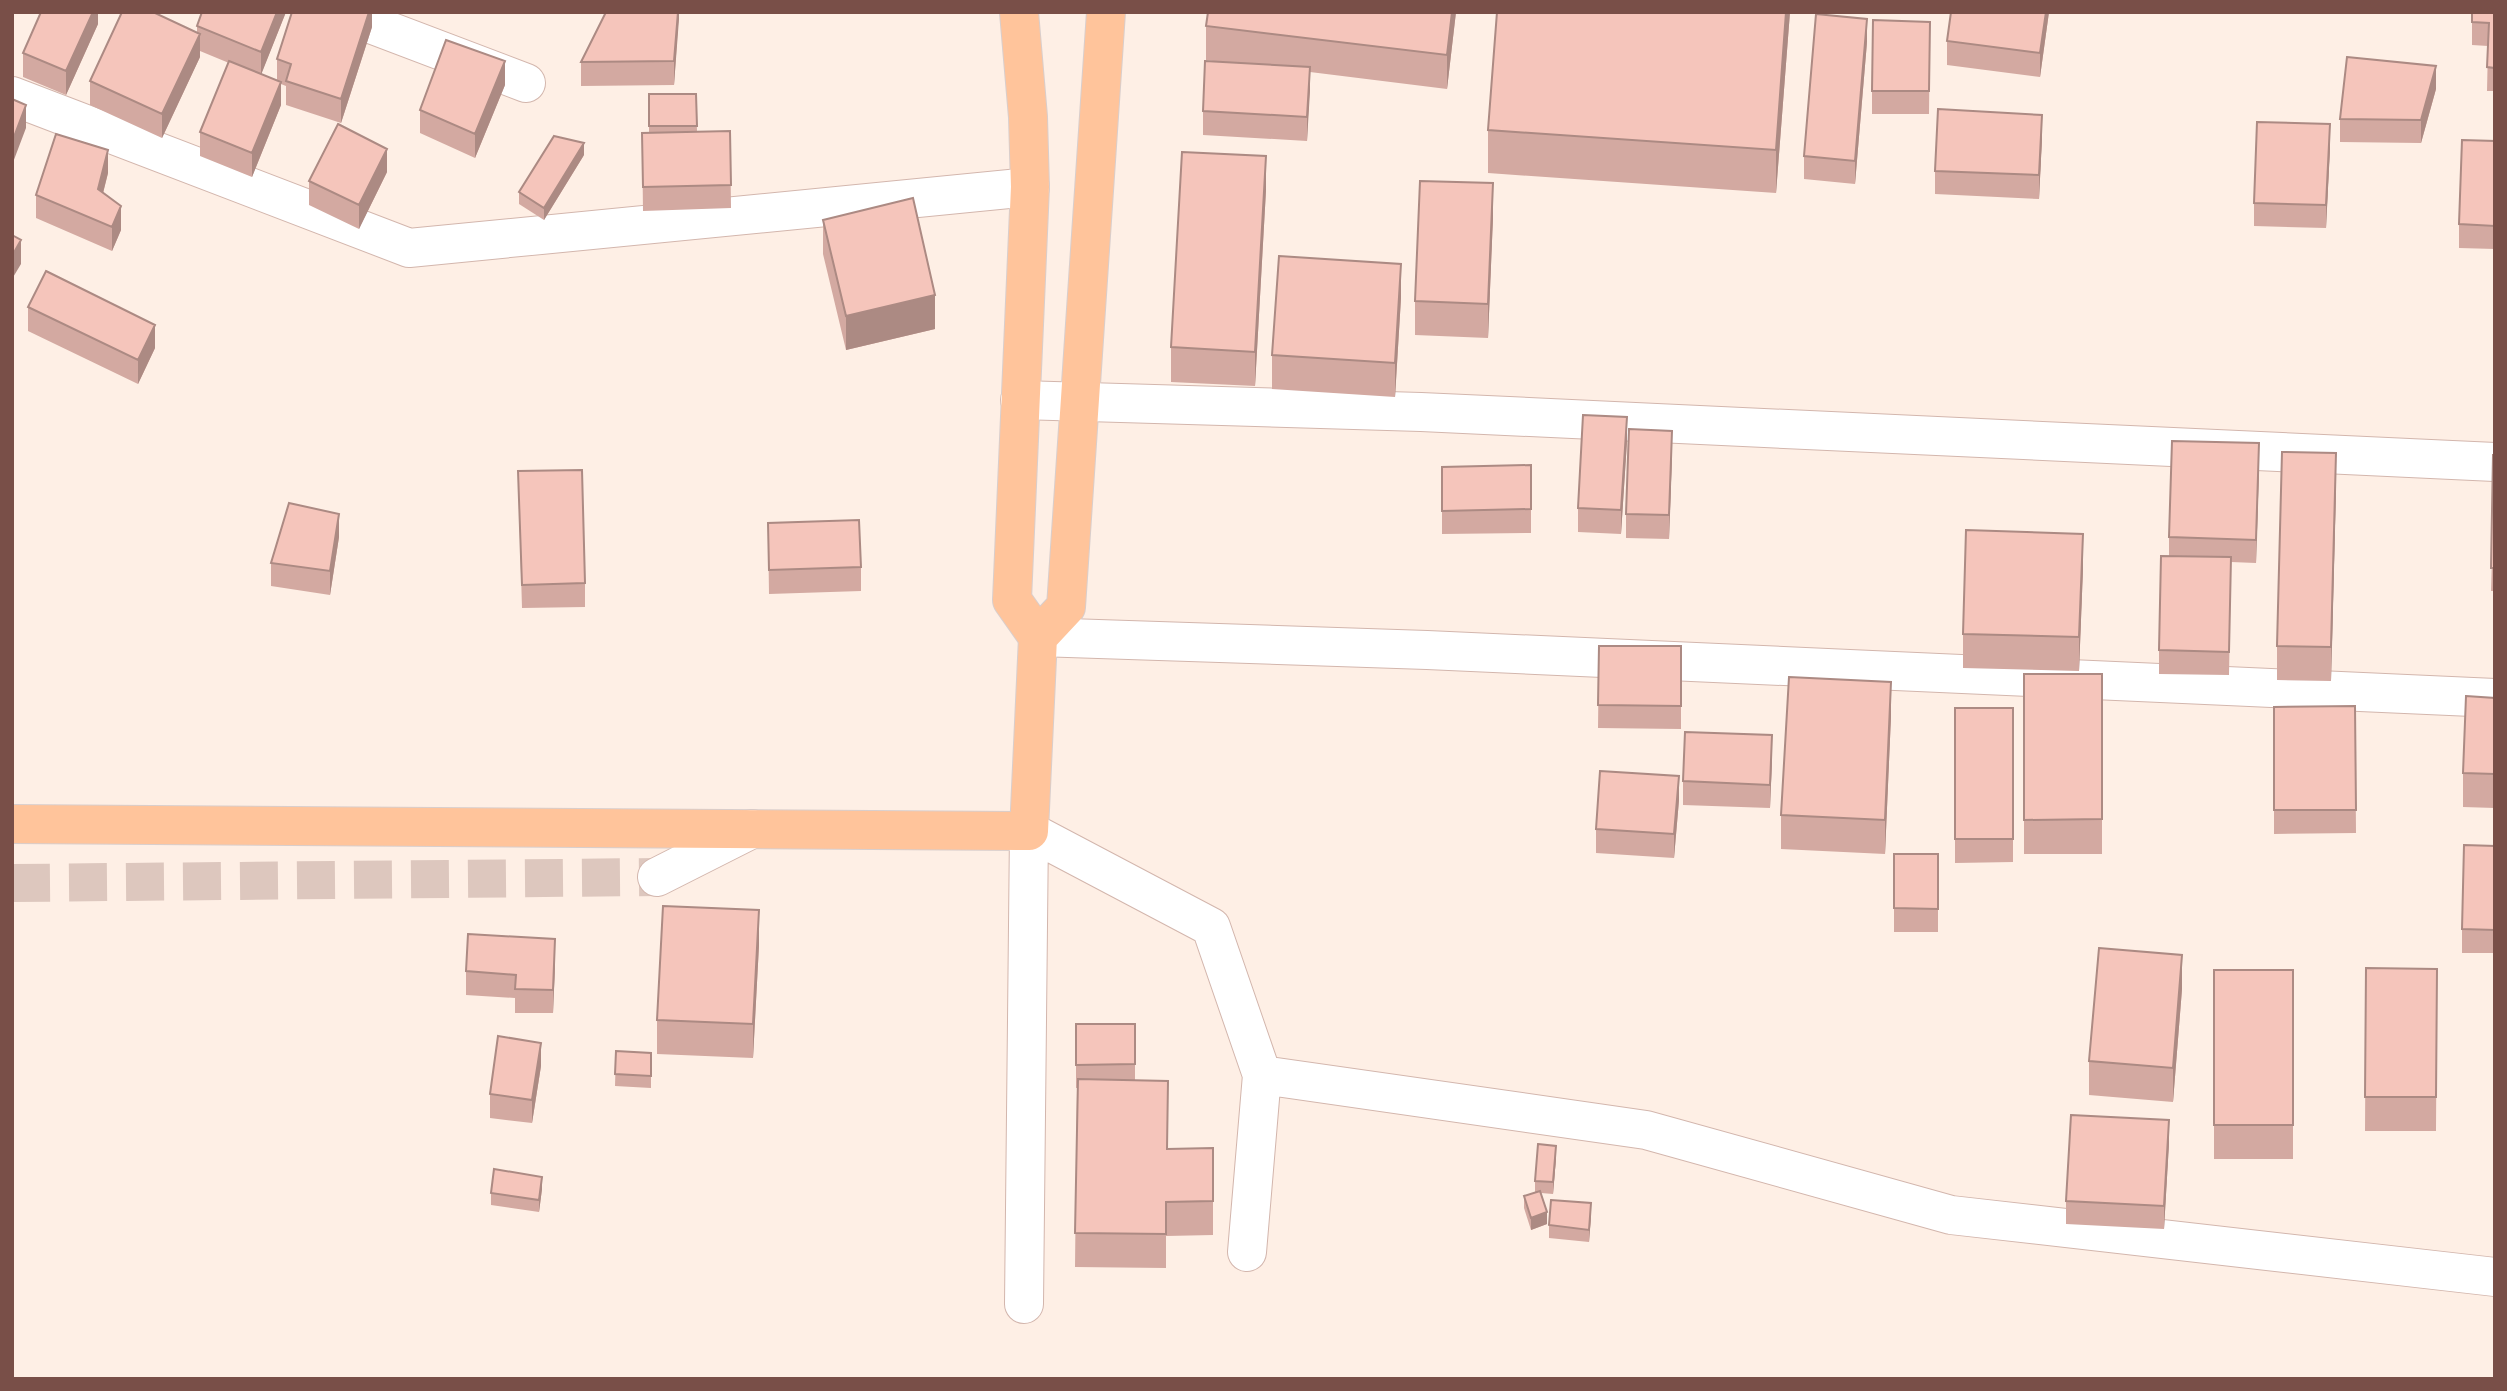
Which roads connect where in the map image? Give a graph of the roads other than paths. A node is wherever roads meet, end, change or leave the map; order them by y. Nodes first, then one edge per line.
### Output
1 (339, 12) edge
2 (1019, 12) edge
3 (1105, 12) edge
4 (526, 83) dead end
5 (12, 96) edge
6 (1030, 187) junction
7 (1020, 400) junction
8 (1080, 401) junction
9 (2495, 462) edge
10 (1038, 637) junction
11 (2495, 698) edge
12 (12, 824) edge
13 (752, 829) junction
14 (1029, 831) junction
15 (657, 877) tunnel mouth
16 (1262, 1075) junction
17 (1247, 1252) dead end
18 (2495, 1277) edge
19 (1024, 1304) dead end

1 - 4 street
2 - 6 main road
3 - 8 main road
5 - 6 street
6 - 7 main road
7 - 8 street
7 - 10 main road
8 - 9 street
8 - 10 main road
10 - 11 street
10 - 14 main road
12 - 13 main road
13 - 14 main road
13 - 15 street
14 - 16 street
14 - 19 street
16 - 17 street
16 - 18 street

